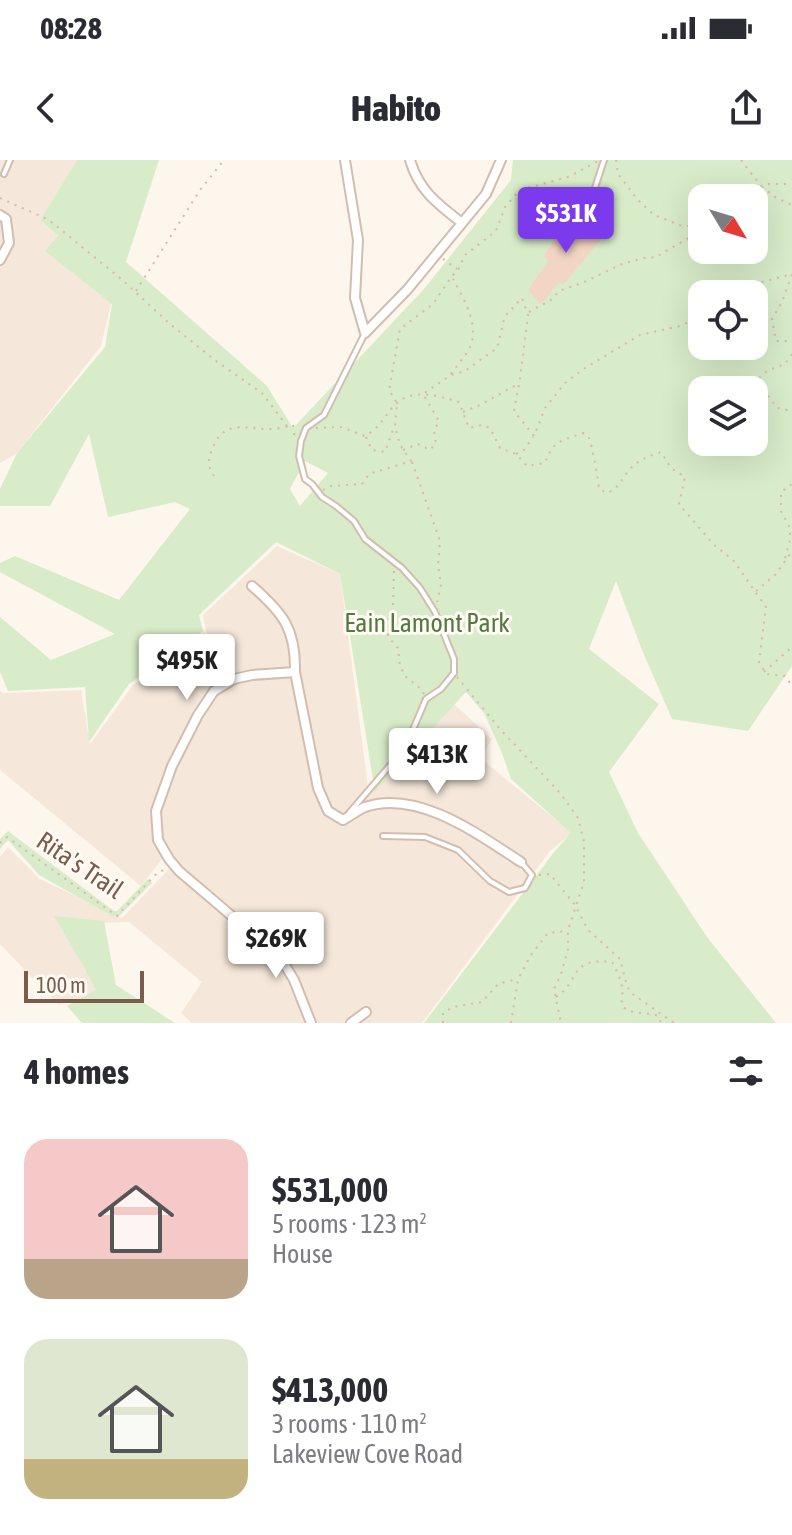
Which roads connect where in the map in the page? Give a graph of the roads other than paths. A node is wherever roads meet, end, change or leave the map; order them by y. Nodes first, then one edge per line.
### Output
1 (10, 160) edge
2 (345, 160) edge
3 (410, 160) edge
4 (501, 160) edge
5 (602, 160) edge
6 (4, 174) dead end
7 (580, 213) dead end
8 (0, 215) edge
9 (462, 223) junction
10 (0, 260) edge
11 (365, 333) junction
12 (252, 586) dead end
13 (295, 672) junction
14 (343, 820) junction
15 (383, 836) dead end
16 (521, 862) joint
17 (366, 1012) dead end
18 (311, 1023) edge
19 (351, 1023) edge

1 - 6 lane
2 - 11 street
3 - 9 street
4 - 9 street
5 - 7 lane
8 - 10 street
9 - 11 street
11 - 14 lane
12 - 13 street
13 - 14 street
13 - 18 street
14 - 16 street
15 - 16 lane
17 - 19 street

